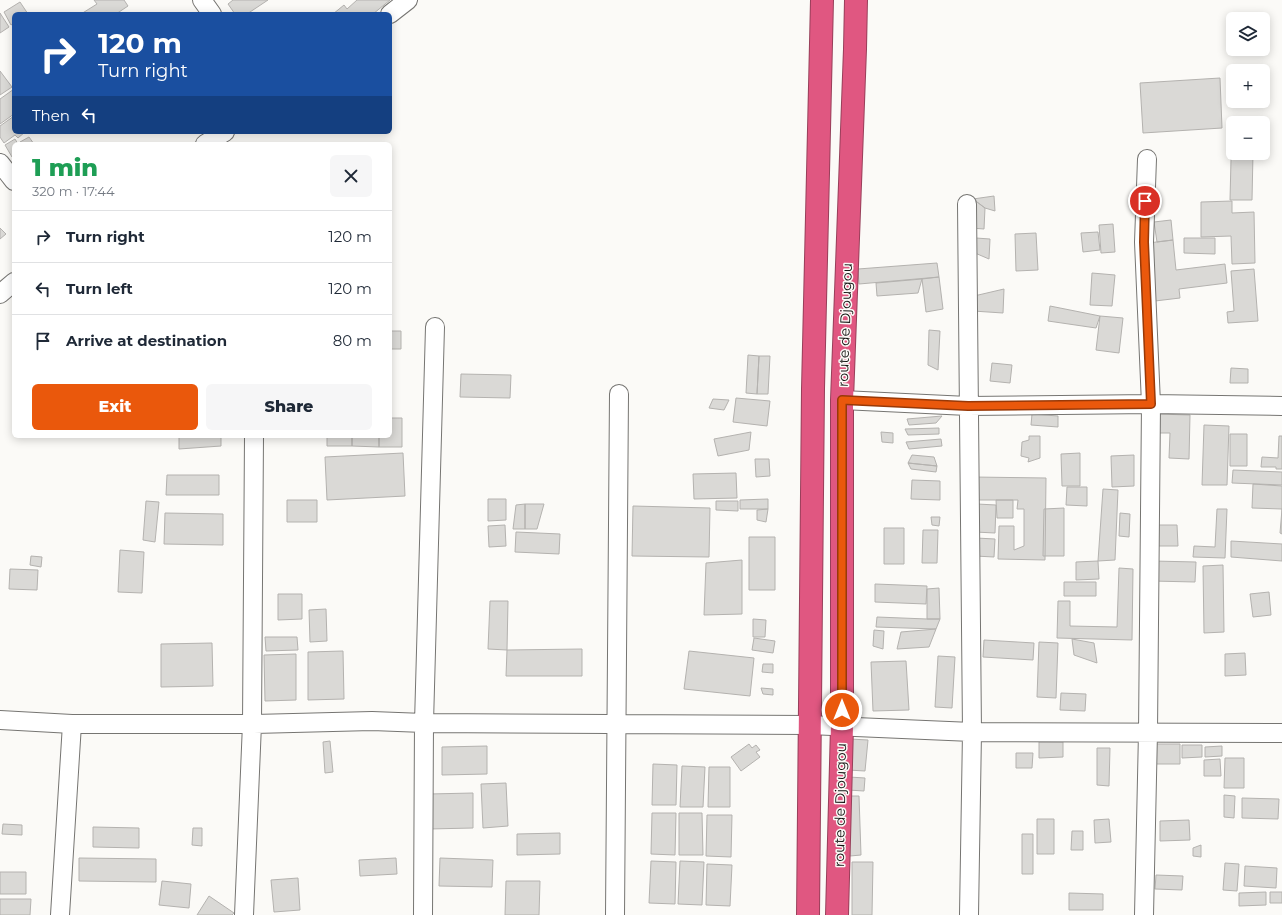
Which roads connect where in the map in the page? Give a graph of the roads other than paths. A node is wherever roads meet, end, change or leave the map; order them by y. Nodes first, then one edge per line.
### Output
1 (202, 0) edge
2 (408, 0) edge
3 (822, 0) edge
4 (856, 0) edge
5 (211, 12) edge
6 (392, 12) edge
7 (222, 134) edge
8 (208, 142) edge
9 (1147, 159) dead end
10 (0, 163) edge
11 (12, 178) edge
12 (967, 204) dead end
13 (12, 284) edge
14 (0, 294) edge
15 (435, 327) dead end
16 (619, 394) dead end
17 (842, 400) junction
18 (1151, 404) junction
19 (968, 406) junction
20 (1282, 406) edge
21 (254, 438) edge
22 (0, 720) edge
23 (424, 723) junction
24 (72, 724) junction
25 (252, 724) junction
26 (615, 724) junction
27 (809, 725) junction
28 (842, 726) junction
29 (972, 732) junction
30 (1148, 732) junction
31 (1282, 733) edge
32 (60, 915) edge
33 (244, 915) edge
34 (423, 915) edge
35 (615, 915) edge
36 (808, 915) edge
37 (837, 915) edge
38 (969, 915) edge
39 (1144, 915) edge

1 - 5 street
2 - 6 street
3 - 27 highway
4 - 17 highway, route de Djougou
7 - 8 street
9 - 18 street
10 - 11 street
12 - 19 street
13 - 14 street
15 - 23 street
16 - 26 street
17 - 19 street
17 - 28 highway, route de Djougou
18 - 19 street
18 - 20 street
18 - 30 street
19 - 29 street
21 - 25 street
22 - 24 street
23 - 25 street
23 - 26 street
23 - 34 street
24 - 25 street
24 - 32 street
25 - 33 street
26 - 27 street
26 - 35 street
27 - 28 street
27 - 36 highway
28 - 29 street
28 - 37 highway, route de Djougou
29 - 30 street
29 - 38 street
30 - 31 street
30 - 39 street

